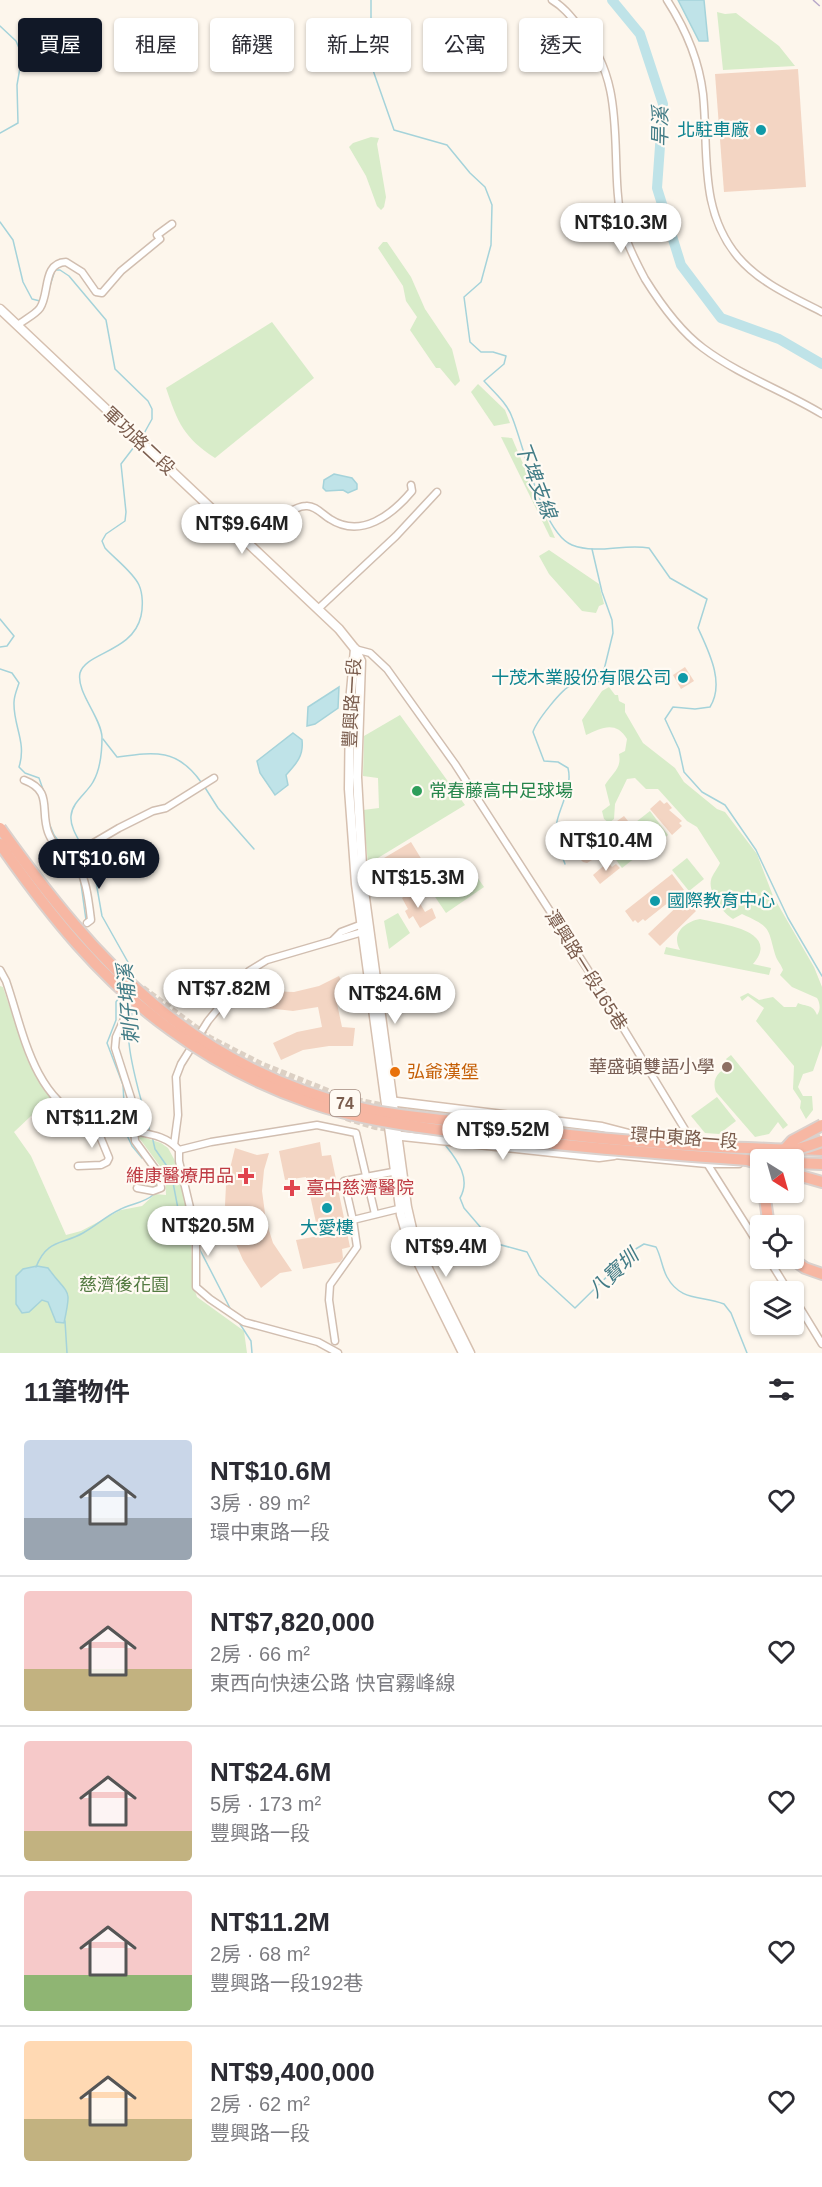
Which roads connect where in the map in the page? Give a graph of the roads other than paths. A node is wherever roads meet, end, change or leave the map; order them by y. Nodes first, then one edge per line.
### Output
1 (552, 0) edge
2 (667, 0) edge
3 (172, 224) dead end
4 (0, 309) edge
5 (822, 312) edge
6 (18, 325) junction
7 (822, 414) edge
8 (411, 485) dead end
9 (436, 492) dead end
10 (248, 543) junction
11 (318, 609) junction
12 (355, 649) junction
13 (214, 778) dead end
14 (24, 780) dead end
15 (0, 821) edge
16 (0, 828) edge
17 (0, 844) edge
18 (0, 852) edge
19 (73, 855) junction
20 (87, 923) dead end
21 (366, 927) junction
22 (111, 961) dead end
23 (0, 970) edge
24 (3, 982) edge
25 (116, 991) dead end
26 (124, 1004) dead end
27 (389, 1101) junction
28 (95, 1124) junction
29 (822, 1125) edge
30 (133, 1131) junction
31 (617, 1133) tunnel mouth
32 (629, 1134) junction
33 (393, 1135) junction
34 (692, 1140) junction
35 (822, 1141) edge
36 (177, 1148) junction
37 (822, 1148) edge
38 (785, 1149) edge
39 (795, 1149) junction
40 (614, 1155) joint
41 (750, 1161) edge
42 (750, 1163) edge
43 (707, 1164) junction
44 (804, 1165) edge
45 (78, 1166) dead end
46 (822, 1166) edge
47 (399, 1171) junction
48 (367, 1177) junction
49 (804, 1177) edge
50 (822, 1182) edge
51 (137, 1188) dead end
52 (404, 1208) junction
53 (375, 1214) junction
54 (353, 1220) junction
55 (750, 1231) edge
56 (804, 1267) edge
57 (822, 1274) edge
58 (804, 1314) edge
59 (335, 1341) dead end
60 (822, 1344) edge
61 (338, 1353) edge
62 (463, 1353) edge
63 (470, 1353) edge

1 - 7 street
2 - 5 street
3 - 6 street
4 - 6 street, 軍功路二段
6 - 10 street, 軍功路二段
8 - 10 street
9 - 11 street
10 - 11 street, 軍功路二段
11 - 12 street, 軍功路二段
12 - 21 street, 豐興路一段
12 - 34 street, 潭興路一段165巷
13 - 19 street
14 - 19 street
15 - 22 street
16 - 39 highway, 74, bridge
17 - 41 highway, 74, bridge
18 - 25 street
19 - 20 street
21 - 27 street, 豐興路一段
21 - 36 street
23 - 24 street
24 - 28 street
26 - 30 street
27 - 32 street
27 - 33 street, 豐興路一段
28 - 30 street
28 - 45 street
29 - 38 highway, bridge
30 - 36 street
30 - 51 street
31 - 32 street, 環中東路一段
32 - 34 street, 環中東路一段
33 - 40 street
33 - 47 street, 豐興路一段
34 - 37 street, 環中東路一段
34 - 43 street, 潭興路一段165巷
35 - 39 highway, bridge
36 - 48 street
36 - 61 street
37 - 39 highway, 74, bridge
40 - 43 street, 環中東路一段
42 - 43 street, 環中東路一段
43 - 55 street, 潭興路一段165巷
44 - 46 highway
47 - 48 street
47 - 52 street, 豐興路一段
48 - 53 street
48 - 54 street
49 - 50 highway
52 - 53 street
52 - 62 street, 豐興路一段
52 - 63 street, 豐興路一段
53 - 54 street
54 - 59 street
56 - 57 highway
58 - 60 street

